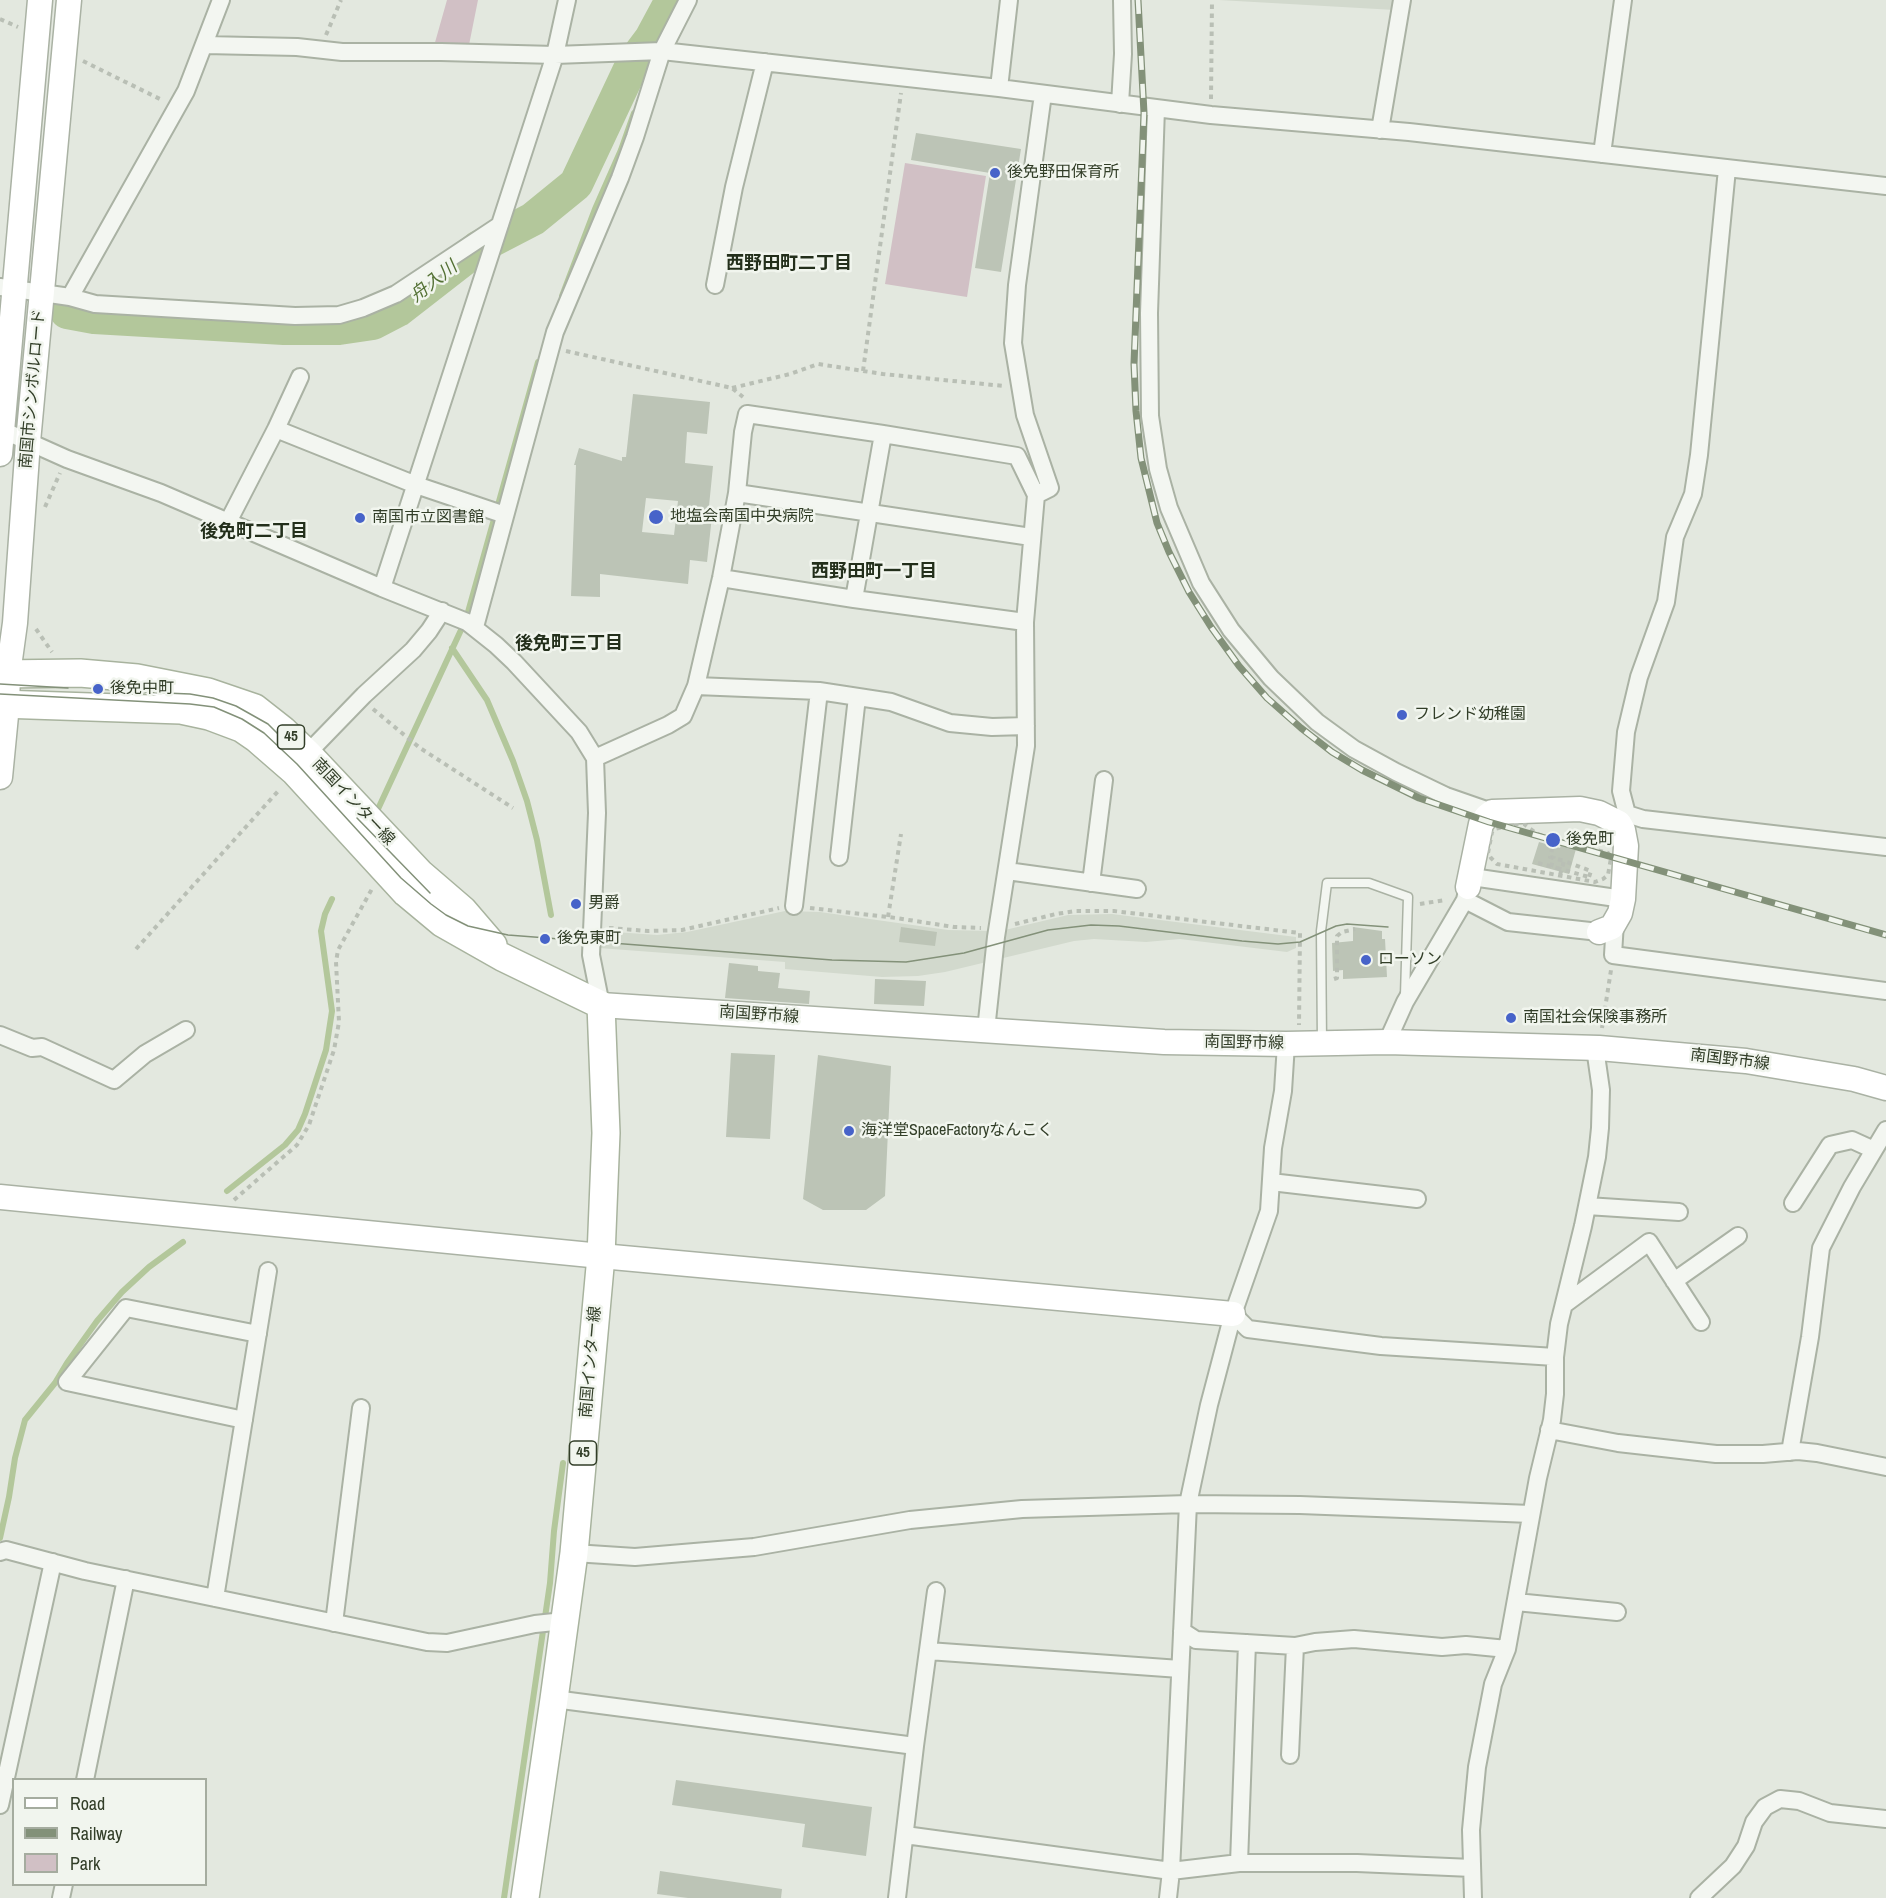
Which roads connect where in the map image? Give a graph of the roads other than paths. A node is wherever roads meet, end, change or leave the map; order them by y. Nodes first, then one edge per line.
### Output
1 (40, 0) edge
2 (69, 0) edge
3 (221, 0) edge
4 (567, 0) edge
5 (688, 0) edge
6 (1009, 0) edge
7 (1122, 0) edge
8 (1402, 0) edge
9 (1623, 0) edge
10 (205, 45) junction
11 (647, 52) junction
12 (555, 55) junction
13 (765, 62) junction
14 (999, 88) junction
15 (1042, 94) junction
16 (1120, 104) junction
17 (1156, 108) junction
18 (1380, 130) junction
19 (1602, 154) junction
20 (1727, 169) junction
21 (1886, 186) edge
22 (499, 228) junction
23 (715, 285) dead end
24 (7, 288) edge
25 (41, 294) junction
26 (70, 297) junction
27 (300, 377) dead end
28 (276, 429) junction
29 (1, 430) edge
30 (883, 434) junction
31 (28, 442) junction
32 (0, 454) edge
33 (416, 485) junction
34 (737, 494) junction
35 (1036, 495) junction
36 (869, 514) junction
37 (505, 515) junction
38 (228, 522) junction
39 (1031, 537) junction
40 (721, 578) junction
41 (382, 588) junction
42 (854, 599) junction
43 (442, 611) junction
44 (1025, 622) junction
45 (475, 627) junction
46 (4, 674) edge
47 (696, 686) junction
48 (819, 691) junction
49 (857, 697) junction
50 (4, 705) edge
51 (1026, 726) junction
52 (595, 758) junction
53 (298, 765) junction
54 (0, 777) edge
55 (1104, 780) dead end
56 (1492, 813) junction
57 (1623, 819) junction
58 (1886, 848) edge
59 (839, 857) dead end
60 (1007, 871) junction
61 (1091, 883) junction
62 (1468, 888) junction
63 (1137, 889) dead end
64 (795, 906) road end
65 (1612, 918) junction
66 (502, 957) junction
67 (1886, 991) edge
68 (1405, 1002) junction
69 (601, 1005) junction
70 (186, 1030) dead end
71 (986, 1030) junction
72 (0, 1035) edge
73 (1387, 1042) junction
74 (1303, 1044) junction
75 (1597, 1048) junction
76 (1886, 1088) edge
77 (1886, 1130) edge
78 (1874, 1150) junction
79 (1271, 1182) junction
80 (0, 1197) edge
81 (1417, 1199) dead end
82 (1793, 1203) dead end
83 (1587, 1206) junction
84 (1679, 1212) dead end
85 (1738, 1236) dead end
86 (601, 1256) junction
87 (268, 1271) dead end
88 (1674, 1281) junction
89 (1565, 1304) junction
90 (1233, 1314) junction
91 (1701, 1322) dead end
92 (258, 1334) junction
93 (1555, 1357) junction
94 (361, 1408) dead end
95 (244, 1420) junction
96 (1549, 1430) junction
97 (1790, 1452) junction
98 (1886, 1467) edge
99 (1188, 1504) junction
100 (1531, 1514) junction
101 (0, 1552) edge
102 (574, 1553) junction
103 (53, 1562) junction
104 (126, 1579) junction
105 (936, 1591) dead end
106 (215, 1598) junction
107 (1516, 1602) junction
108 (1617, 1612) dead end
109 (564, 1621) junction
110 (334, 1623) junction
111 (1182, 1631) junction
112 (1247, 1643) junction
113 (1295, 1647) junction
114 (1507, 1649) junction
115 (928, 1651) junction
116 (1180, 1669) junction
117 (554, 1699) junction
118 (915, 1746) junction
119 (1290, 1755) dead end
120 (86, 1778) edge
121 (0, 1805) edge
122 (1886, 1819) edge
123 (905, 1835) junction
124 (1239, 1863) junction
125 (1472, 1868) junction
126 (1171, 1871) junction
127 (525, 1898) edge
128 (897, 1898) edge
129 (1168, 1898) edge
130 (1473, 1898) edge
131 (1699, 1898) edge

1 - 24 street, 南国市シンボルロード
2 - 25 street, 南国市シンボルロード
3 - 10 street
4 - 12 street
5 - 11 street
6 - 14 street
7 - 16 street
8 - 18 street
9 - 19 street
10 - 12 street
10 - 26 street
11 - 12 street
11 - 13 street
11 - 37 street
12 - 22 street
13 - 14 street
13 - 23 street
14 - 15 street
15 - 16 street
15 - 35 street
16 - 17 street
17 - 18 street
17 - 56 street
18 - 19 street
19 - 20 street
20 - 21 street
20 - 57 street
22 - 26 street
22 - 33 street
24 - 25 street
24 - 29 street, 南国市シンボルロード
25 - 26 street
25 - 31 street, 南国市シンボルロード
27 - 28 street
28 - 33 street
28 - 38 street
29 - 31 street
29 - 32 street, 南国市シンボルロード
30 - 34 street
30 - 35 street
30 - 36 street
31 - 38 street
31 - 46 street, 南国市シンボルロード
33 - 37 street
33 - 41 street
34 - 36 street
34 - 40 street
35 - 39 street
36 - 39 street
36 - 42 street
37 - 45 street
38 - 41 street
39 - 44 street
40 - 42 street
40 - 47 street
41 - 43 street
42 - 44 street
43 - 45 street
43 - 53 street
44 - 51 street
45 - 52 street
46 - 50 street, 南国市シンボルロード
46 - 53 main road, 南国インター線 / 45
47 - 48 street
47 - 52 street
48 - 49 street
48 - 64 street
49 - 51 street
49 - 59 street
50 - 53 main road, 南国インター線 / 45
50 - 54 street, 南国市シンボルロード
51 - 60 street
52 - 69 street
53 - 66 main road, 南国インター線 / 45
53 - 66 main road, 南国インター線 / 45
55 - 61 street
56 - 57 street
56 - 62 street
57 - 58 street
57 - 65 street
60 - 61 street
60 - 71 street
61 - 63 street
62 - 65 street
62 - 65 street
62 - 68 street
65 - 67 street
66 - 69 main road, 南国インター線 / 45
68 - 73 street
68 - 74 lane
69 - 71 street, 南国野市線
69 - 86 main road, 南国インター線 / 45
70 - 72 street
71 - 74 street, 南国野市線
73 - 74 street, 南国野市線
73 - 75 street, 南国野市線
74 - 79 street
75 - 76 street, 南国野市線
75 - 83 street
77 - 78 street
78 - 82 street
78 - 97 street
79 - 81 street
79 - 90 street
80 - 86 street
83 - 84 street
83 - 89 street
85 - 88 street
86 - 90 street
86 - 102 main road, 南国インター線 / 45
87 - 92 street
88 - 89 street
88 - 91 street
89 - 93 street
90 - 93 street
90 - 99 street
92 - 95 street
92 - 95 street
93 - 96 street
94 - 110 street
95 - 106 street
96 - 97 street
96 - 100 street
97 - 98 street
99 - 100 street
99 - 102 street
99 - 111 street
100 - 107 street
101 - 103 street
102 - 109 main road, 南国インター線 / 45
103 - 104 street
103 - 121 street
104 - 106 street
104 - 120 street
105 - 115 street
106 - 110 street
107 - 108 street
107 - 114 street
109 - 110 street
109 - 117 main road, 南国インター線 / 45
111 - 112 street
111 - 116 street
112 - 113 street
112 - 124 street
113 - 114 street
113 - 119 street
114 - 125 street
115 - 116 street
115 - 118 street
116 - 126 street
117 - 118 street
117 - 127 main road, 南国インター線 / 45
118 - 123 street
122 - 131 street
123 - 126 street
123 - 128 street
124 - 125 street
124 - 126 street
125 - 130 street
126 - 129 street

